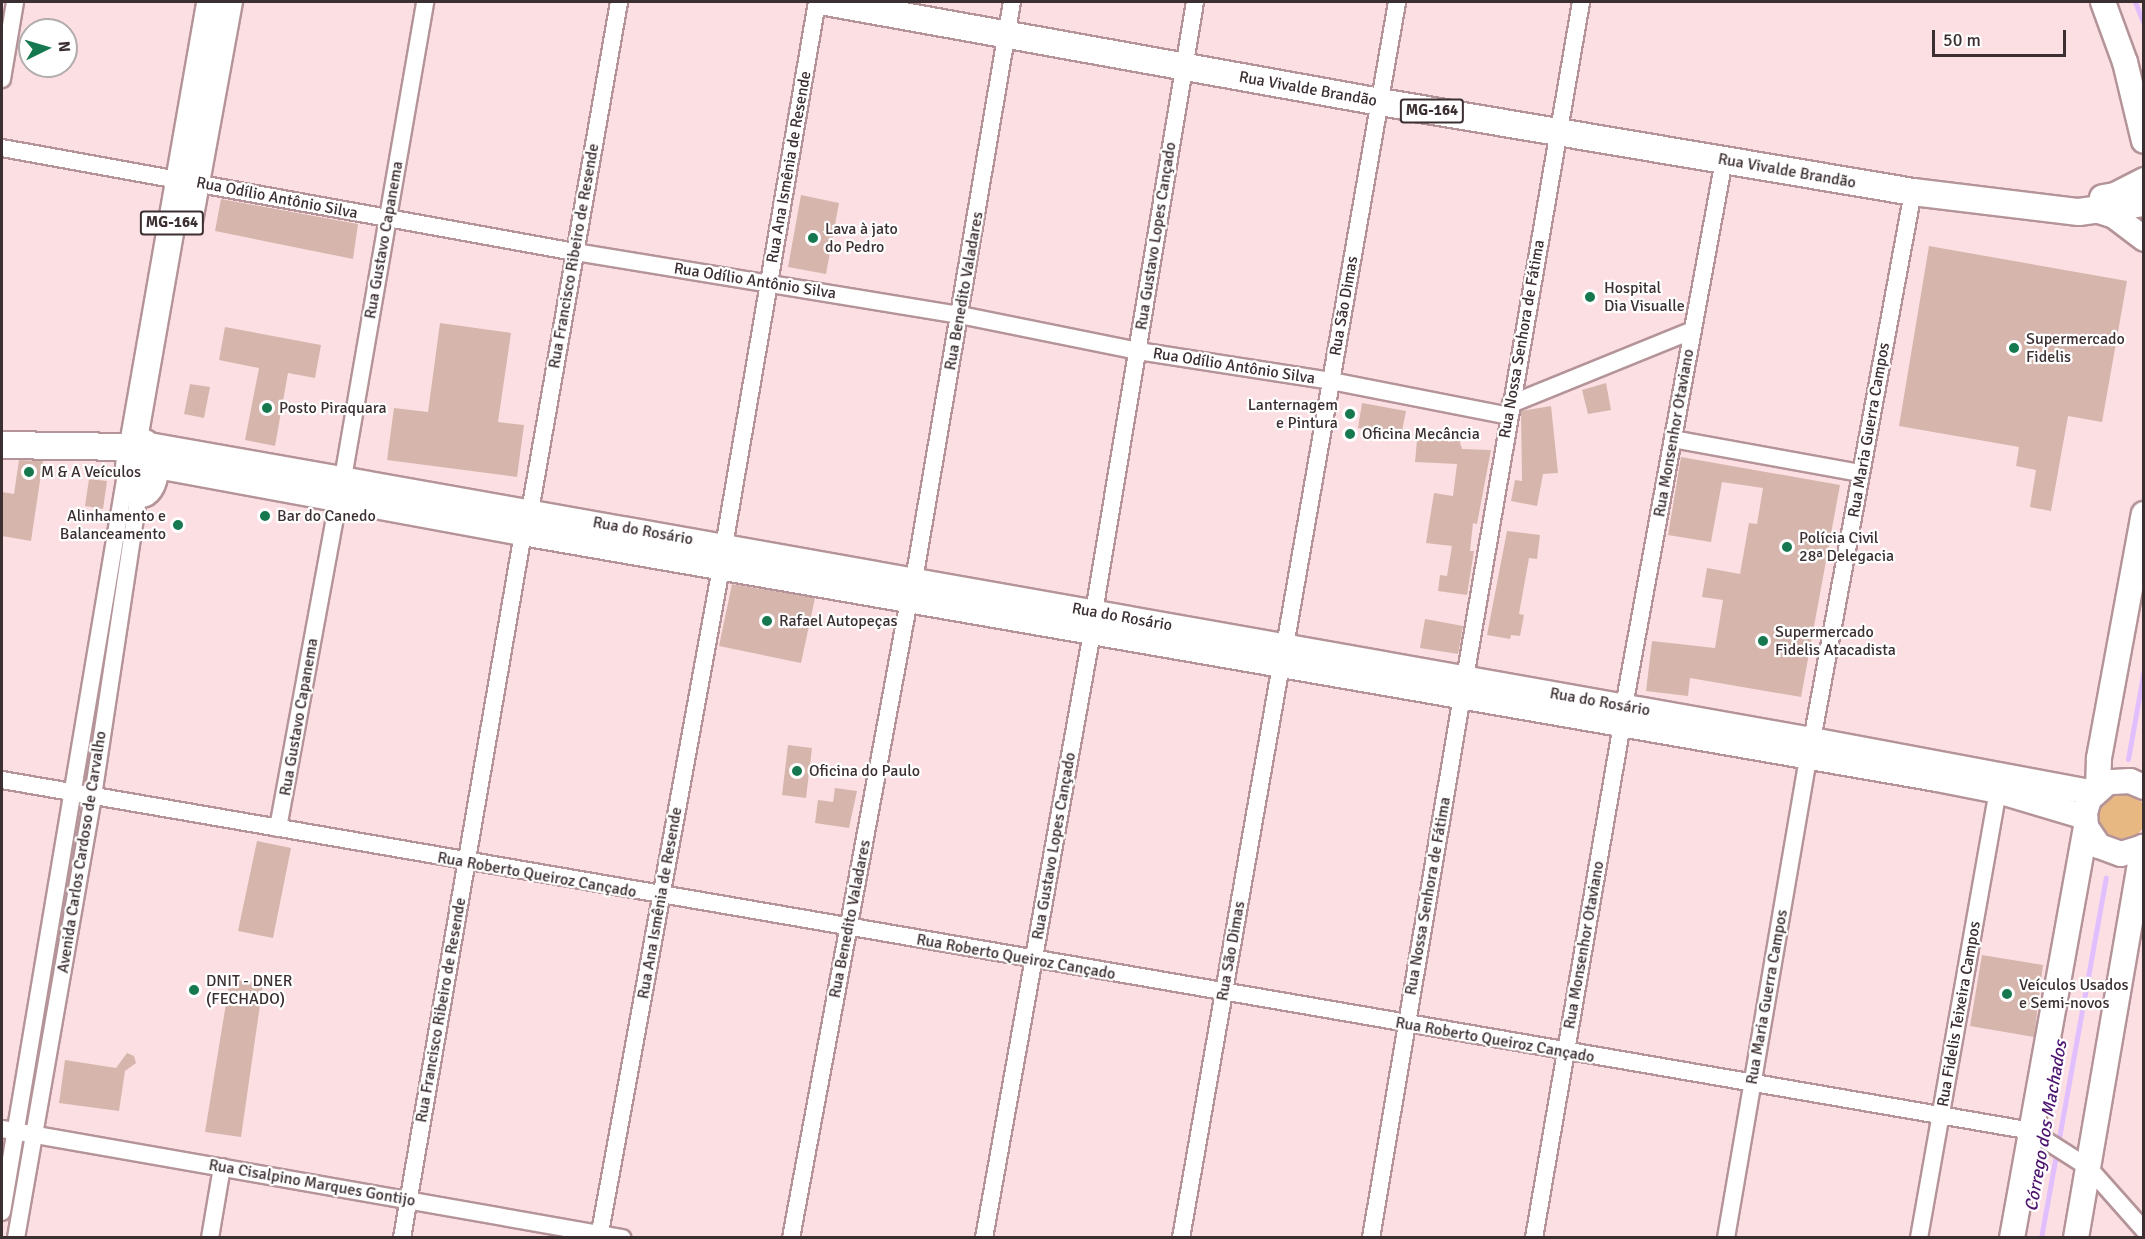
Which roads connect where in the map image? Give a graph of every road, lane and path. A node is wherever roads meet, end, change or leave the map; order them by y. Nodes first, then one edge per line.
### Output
1 (15, 2) edge
2 (210, 2) edge
3 (229, 2) edge
4 (425, 2) edge
5 (619, 2) edge
6 (817, 2) edge
7 (826, 2) edge
8 (1012, 2) edge
9 (1195, 2) edge
10 (1397, 2) edge
11 (1581, 2) edge
12 (2103, 2) edge
13 (1007, 34) junction
14 (213, 36) junction
15 (1184, 66) junction
16 (2, 79) edge
17 (1380, 102) junction
18 (1557, 132) junction
19 (2144, 141) edge
20 (2, 148) edge
21 (1724, 160) junction
22 (188, 181) junction
23 (2144, 181) edge
24 (1913, 192) junction
25 (2144, 203) edge
26 (2041, 208) junction
27 (2099, 211) junction
28 (387, 219) junction
29 (2144, 239) edge
30 (575, 252) junction
31 (769, 283) junction
32 (960, 315) junction
33 (1693, 330) junction
34 (1138, 351) junction
35 (1331, 381) junction
36 (1510, 410) junction
37 (1673, 439) junction
38 (2, 445) edge
39 (138, 453) junction
40 (1861, 473) junction
41 (341, 489) junction
42 (2144, 514) edge
43 (527, 522) junction
44 (722, 557) junction
45 (912, 590) junction
46 (1093, 622) junction
47 (1283, 655) junction
48 (1464, 687) junction
49 (1623, 715) junction
50 (1810, 748) junction
51 (2, 780) edge
52 (2144, 787) edge
53 (1998, 791) junction
54 (2096, 791) junction
55 (75, 793) junction
56 (93, 796) junction
57 (2086, 822) junction
58 (279, 828) junction
59 (2143, 847) edge
60 (466, 863) junction
61 (661, 896) junction
62 (849, 928) junction
63 (1033, 961) junction
64 (1224, 993) junction
65 (1407, 1024) junction
66 (1566, 1052) junction
67 (1752, 1083) junction
68 (1940, 1117) junction
69 (9, 1130) edge
70 (34, 1134) junction
71 (2040, 1136) junction
72 (222, 1167) junction
73 (2089, 1168) junction
74 (408, 1200) junction
75 (2, 1212) edge
76 (2144, 1230) edge
77 (599, 1236) edge
78 (16, 1238) edge
79 (210, 1238) edge
80 (402, 1238) edge
81 (622, 1238) edge
82 (791, 1238) edge
83 (984, 1238) edge
84 (1181, 1238) edge
85 (1371, 1238) edge
86 (1534, 1238) edge
87 (1726, 1238) edge
88 (1919, 1238) edge
89 (2012, 1238) edge
90 (2076, 1238) edge

1 - 16 street
2 - 14 main road, Avenida Carlos Cardoso de Carvalho / MG-164
3 - 14 main road, Avenida Carlos Cardoso de Carvalho / MG-164
4 - 28 street, Rua Gustavo Capanema
5 - 30 street, Rua Francisco Ribeiro de Resende
6 - 31 street, Rua Ana Ismênia de Resende
7 - 13 main road, Rua Vivalde Brandão / MG-164
8 - 13 street, Rua Benedito Valadares
9 - 15 street, Rua Gustavo Lopes Cançado
10 - 17 street, Rua São Dimas
11 - 18 street, Rua Nossa Senhora de Fátima
12 - 19 main road
13 - 15 main road, Rua Vivalde Brandão / MG-164
13 - 32 street, Rua Benedito Valadares
14 - 22 main road, Avenida Carlos Cardoso de Carvalho / MG-164
15 - 17 main road, Rua Vivalde Brandão / MG-164
15 - 34 street, Rua Gustavo Lopes Cançado
17 - 18 main road, Rua Vivalde Brandão / MG-164
17 - 35 street, Rua São Dimas
18 - 21 main road, Rua Vivalde Brandão / MG-164
18 - 36 street, Rua Nossa Senhora de Fátima
20 - 22 street, Rua Odílio Antônio Silva
21 - 24 main road, Rua Vivalde Brandão / MG-164
21 - 33 street, Rua Monsenhor Otaviano
22 - 28 street, Rua Odílio Antônio Silva
22 - 39 main road, Avenida Carlos Cardoso de Carvalho / MG-164
23 - 26 main road
24 - 26 main road, Rua Vivalde Brandão / MG-164
24 - 40 street, Rua Maria Guerra Campos
25 - 27 main road
26 - 27 main road
27 - 29 main road
28 - 30 street, Rua Odílio Antônio Silva
28 - 41 street, Rua Gustavo Capanema
30 - 31 street, Rua Odílio Antônio Silva
30 - 43 street, Rua Francisco Ribeiro de Resende
31 - 32 street, Rua Odílio Antônio Silva
31 - 44 street, Rua Ana Ismênia de Resende
32 - 34 street, Rua Odílio Antônio Silva
32 - 45 street, Rua Benedito Valadares
33 - 36 street
33 - 37 street, Rua Monsenhor Otaviano
34 - 35 street, Rua Odílio Antônio Silva
34 - 46 street, Rua Gustavo Lopes Cançado
35 - 36 street, Rua Odílio Antônio Silva
35 - 47 street, Rua São Dimas
36 - 48 street, Rua Nossa Senhora de Fátima
37 - 40 street
37 - 49 street, Rua Monsenhor Otaviano
38 - 39 main road
39 - 41 main road, Rua do Rosário
39 - 55 street, Avenida Carlos Cardoso de Carvalho
39 - 56 street, Avenida Carlos Cardoso de Carvalho
40 - 50 street, Rua Maria Guerra Campos
41 - 43 main road, Rua do Rosário
41 - 58 street, Rua Gustavo Capanema
42 - 54 main road
43 - 44 main road, Rua do Rosário
43 - 60 street, Rua Francisco Ribeiro de Resende
44 - 45 main road, Rua do Rosário
44 - 61 street, Rua Ana Ismênia de Resende
45 - 46 main road, Rua do Rosário
45 - 62 street, Rua Benedito Valadares
46 - 47 main road, Rua do Rosário
46 - 63 street, Rua Gustavo Lopes Cançado
47 - 48 main road, Rua do Rosário
47 - 64 street, Rua São Dimas
48 - 49 main road, Rua do Rosário
48 - 65 street, Rua Nossa Senhora de Fátima
49 - 50 main road, Rua do Rosário
49 - 66 street, Rua Monsenhor Otaviano
50 - 53 main road, Rua do Rosário
50 - 54 main road, Rua do Rosário
50 - 67 street, Rua Maria Guerra Campos
51 - 55 street, Rua Roberto Queiroz Cançado
52 - 54 main road
53 - 57 main road, Rua do Rosário
53 - 68 street, Rua Fidelis Teixeira Campos
54 - 57 main road
55 - 56 street, Rua Roberto Queiroz Cançado
55 - 69 street, Avenida Carlos Cardoso de Carvalho
56 - 58 street, Rua Roberto Queiroz Cançado
56 - 70 street, Avenida Carlos Cardoso de Carvalho
57 - 59 main road
57 - 71 main road
58 - 60 street, Rua Roberto Queiroz Cançado
59 - 73 main road
60 - 61 street, Rua Roberto Queiroz Cançado
60 - 74 street, Rua Francisco Ribeiro de Resende
61 - 62 street, Rua Roberto Queiroz Cançado
61 - 77 street, Rua Ana Ismênia de Resende
62 - 63 street, Rua Roberto Queiroz Cançado
62 - 82 street, Rua Benedito Valadares
63 - 64 street, Rua Roberto Queiroz Cançado
63 - 83 street, Rua Gustavo Lopes Cançado
64 - 65 street, Rua Roberto Queiroz Cançado
64 - 84 street, Rua São Dimas
65 - 66 street, Rua Roberto Queiroz Cançado
65 - 85 street, Rua Nossa Senhora de Fátima
66 - 67 street, Rua Roberto Queiroz Cançado
66 - 86 street, Rua Monsenhor Otaviano
67 - 68 street, Rua Roberto Queiroz Cançado
67 - 87 street, Rua Maria Guerra Campos
68 - 71 street, Rua Roberto Queiroz Cançado
68 - 88 street, Rua Fidelis Teixeira Campos
69 - 70 street, Rua Cisalpino Marques Gontijo
69 - 75 street, Avenida Carlos Cardoso de Carvalho
70 - 72 street, Rua Cisalpino Marques Gontijo
70 - 78 street, Avenida Carlos Cardoso de Carvalho
71 - 73 street
71 - 89 main road
72 - 74 street, Rua Cisalpino Marques Gontijo
72 - 79 street
73 - 76 street
73 - 90 main road
74 - 77 street, Rua Cisalpino Marques Gontijo
74 - 80 street, Rua Francisco Ribeiro de Resende
77 - 81 street, Rua Cisalpino Marques Gontijo

